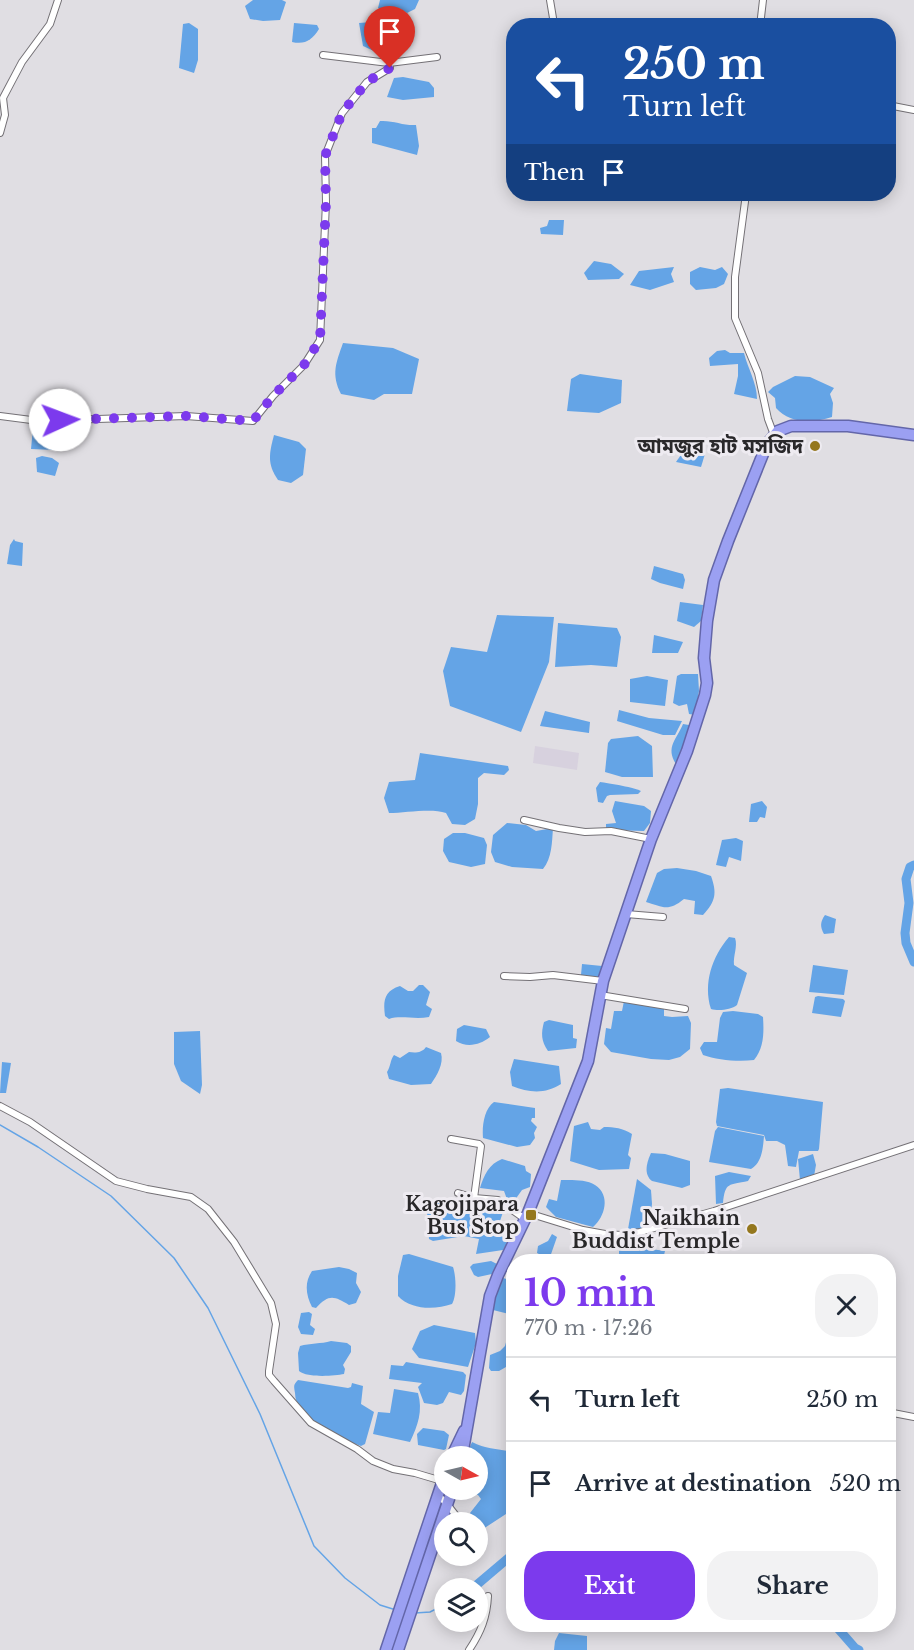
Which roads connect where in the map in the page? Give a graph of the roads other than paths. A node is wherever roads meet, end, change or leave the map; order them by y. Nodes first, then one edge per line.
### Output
1 (58, 0) edge
2 (550, 0) edge
3 (763, 0) edge
4 (553, 18) dead end
5 (761, 18) edge
6 (323, 55) dead end
7 (437, 57) dead end
8 (389, 63) junction
9 (896, 107) edge
10 (914, 110) edge
11 (0, 133) edge
12 (745, 201) edge
13 (0, 416) edge
14 (774, 435) junction
15 (914, 435) edge
16 (524, 820) dead end
17 (651, 839) junction
18 (626, 914) junction
19 (663, 917) dead end
20 (504, 976) dead end
21 (603, 981) junction
22 (600, 995) junction
23 (685, 1009) dead end
24 (0, 1106) edge
25 (451, 1138) dead end
26 (914, 1146) edge
27 (458, 1193) dead end
28 (474, 1198) junction
29 (526, 1216) junction
30 (509, 1254) edge
31 (506, 1260) edge
32 (896, 1414) edge
33 (914, 1417) edge
34 (468, 1426) junction
35 (457, 1446) edge
36 (464, 1446) edge
37 (434, 1477) edge
38 (437, 1500) edge
39 (444, 1500) edge
40 (448, 1500) edge
41 (447, 1503) junction
42 (454, 1512) edge
43 (413, 1587) junction
44 (481, 1632) edge
45 (397, 1644) edge
46 (386, 1650) edge
47 (469, 1650) edge

1 - 11 street
2 - 4 street
3 - 5 street
6 - 8 street
7 - 8 street
8 - 13 street
9 - 10 street
12 - 14 street
14 - 15 highway
14 - 17 highway
16 - 17 street
17 - 18 highway
18 - 19 street
18 - 21 highway
20 - 21 street
21 - 22 highway
22 - 23 street
22 - 29 highway
24 - 37 street
25 - 28 street
26 - 29 street
27 - 28 street
28 - 29 street
29 - 30 highway
31 - 34 highway
32 - 33 street
34 - 35 highway
34 - 36 highway
38 - 43 highway
39 - 41 street
40 - 41 highway
41 - 42 street
41 - 43 highway
43 - 45 highway
44 - 47 street
45 - 46 highway

